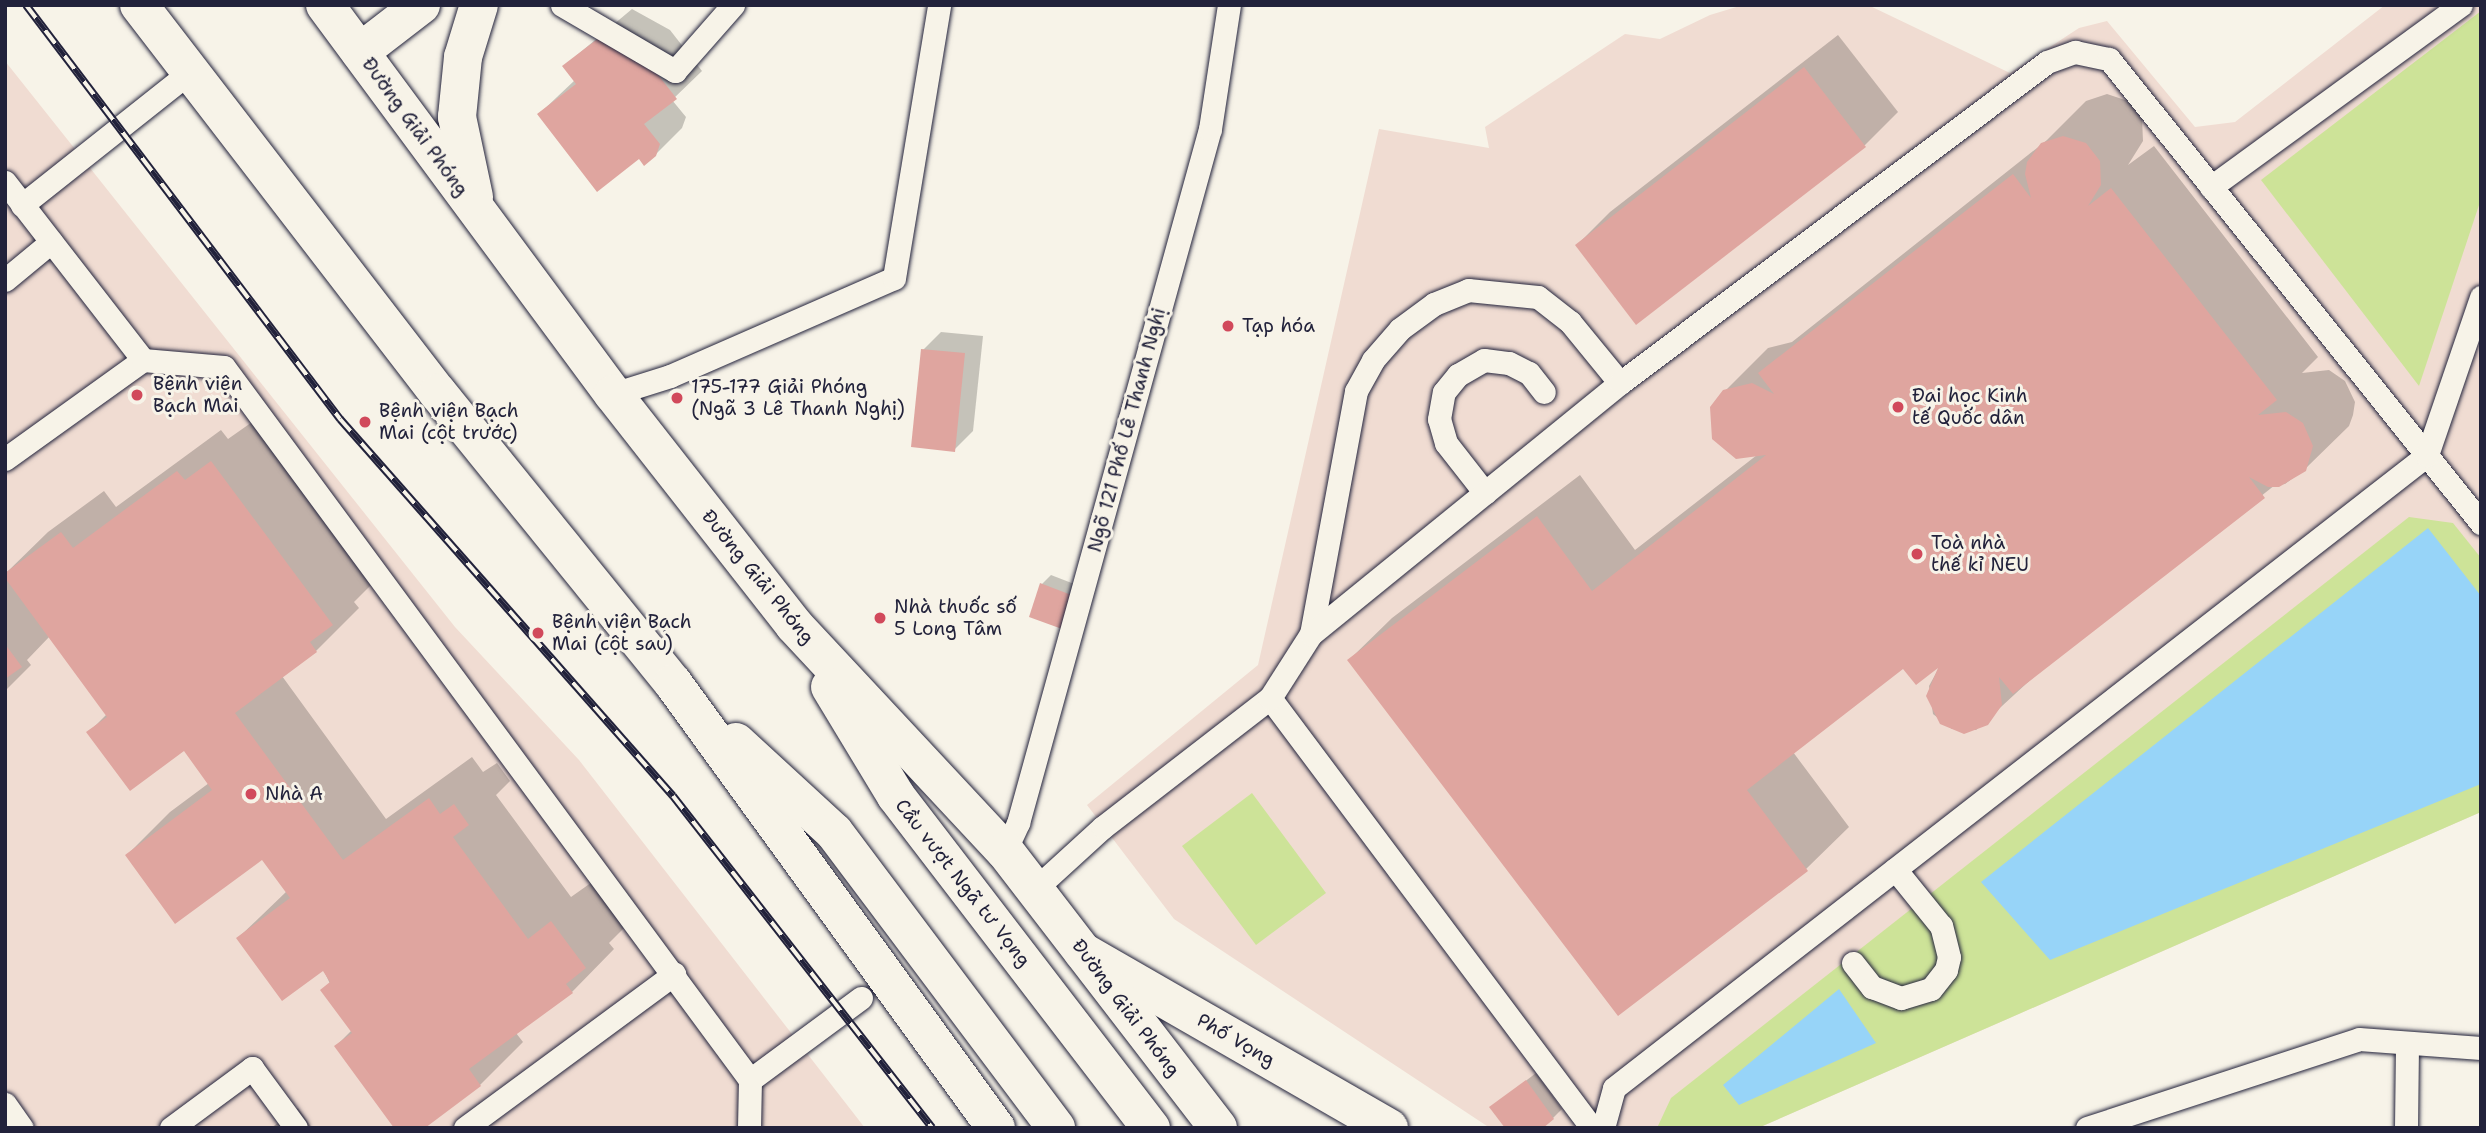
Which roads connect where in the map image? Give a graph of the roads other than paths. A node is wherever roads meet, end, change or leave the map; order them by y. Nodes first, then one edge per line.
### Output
1 (139, 5) edge
2 (421, 5) edge
3 (479, 5) edge
4 (562, 5) edge
5 (733, 5) edge
6 (939, 5) edge
7 (1229, 5) edge
8 (2461, 5) edge
9 (330, 7) edge
10 (360, 52) junction
11 (190, 72) junction
12 (5, 182) edge
13 (2211, 187) junction
14 (22, 205) junction
15 (477, 213) junction
16 (51, 242) junction
17 (5, 281) edge
18 (2481, 297) edge
19 (2475, 336) edge
20 (143, 360) junction
21 (1620, 383) junction
22 (1544, 392) dead end
23 (613, 394) junction
24 (2427, 455) junction
25 (5, 459) edge
26 (1485, 494) junction
27 (2481, 523) edge
28 (793, 625) junction
29 (1311, 634) junction
30 (673, 683) junction
31 (1270, 698) junction
32 (1005, 851) junction
33 (1895, 869) junction
34 (1035, 889) junction
35 (1083, 952) junction
36 (1853, 963) dead end
37 (674, 974) junction
38 (860, 998) dead end
39 (2407, 1044) junction
40 (2481, 1048) edge
41 (750, 1080) junction
42 (5, 1104) edge
43 (22, 1128) edge
44 (171, 1128) edge
45 (296, 1128) edge
46 (465, 1128) edge
47 (749, 1128) edge
48 (996, 1128) edge
49 (1056, 1128) edge
50 (1151, 1128) edge
51 (1218, 1128) edge
52 (1389, 1128) edge
53 (1592, 1128) edge
54 (1603, 1128) edge
55 (2087, 1128) edge
56 (2406, 1128) edge

1 - 11 main road
2 - 10 main road
3 - 15 main road
4 - 5 lane
6 - 23 lane
7 - 32 lane, Ngõ 121 Phố Lê Thanh Nghị
8 - 13 lane
9 - 10 main road, Đường Giải Phóng
10 - 15 main road, Đường Giải Phóng
11 - 14 lane
11 - 30 main road
12 - 14 lane
13 - 21 lane
13 - 24 lane
14 - 16 lane
15 - 23 main road, Đường Giải Phóng
16 - 17 lane
16 - 20 lane
18 - 19 lane
19 - 24 lane
20 - 25 lane
20 - 37 lane
21 - 26 lane
21 - 29 lane
22 - 26 lane
23 - 28 main road, Đường Giải Phóng
24 - 27 lane
24 - 33 lane
26 - 29 lane
28 - 32 main road, Đường Giải Phóng
28 - 50 main road, Cầu vượt Ngã tư Vọng
29 - 31 lane
30 - 48 main road
30 - 49 main road
31 - 34 lane
31 - 53 lane
32 - 34 main road, Đường Giải Phóng
33 - 36 lane
33 - 54 lane
34 - 35 main road, Đường Giải Phóng
35 - 51 main road, Đường Giải Phóng
35 - 52 main road, Phố Vọng
37 - 41 lane
37 - 46 lane
38 - 41 lane
39 - 40 lane
39 - 55 lane
39 - 56 lane
41 - 47 lane
42 - 43 lane
44 - 45 lane

